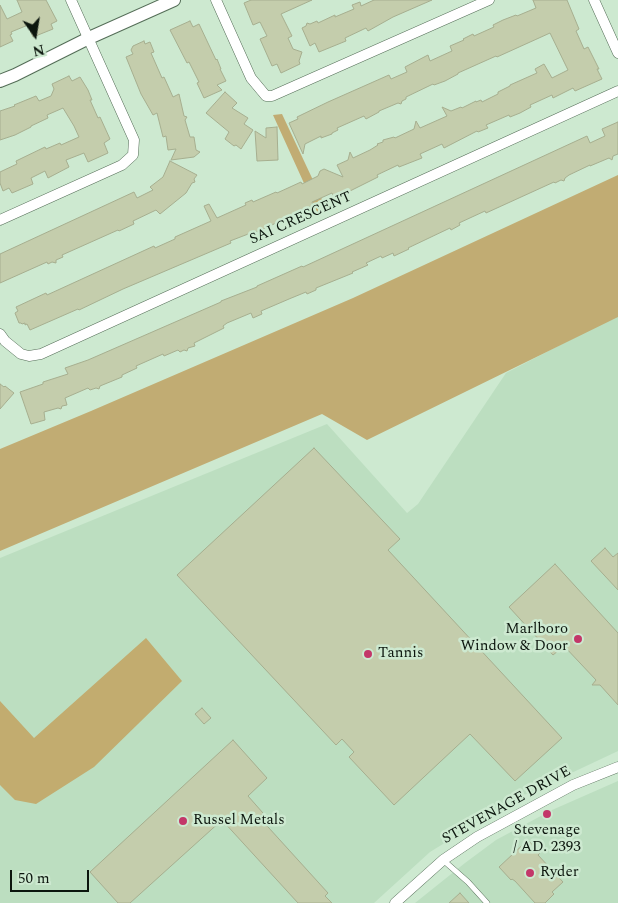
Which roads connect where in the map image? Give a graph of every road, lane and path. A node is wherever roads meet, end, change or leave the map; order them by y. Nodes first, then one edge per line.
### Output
1 (71, 0) edge
2 (174, 0) edge
3 (216, 0) edge
4 (489, 0) edge
5 (594, 0) edge
6 (89, 38) junction
7 (618, 53) edge
8 (0, 81) edge
9 (618, 91) edge
10 (0, 220) edge
11 (0, 334) edge
12 (618, 767) edge
13 (443, 860) junction
14 (395, 903) edge
15 (487, 903) edge

1 - 6 street
2 - 6 street
3 - 4 street
5 - 7 street
6 - 8 street
6 - 10 street
9 - 11 street, SAI CRESCENT
12 - 13 street, STEVENAGE DRIVE
13 - 14 street, STEVENAGE DRIVE
13 - 15 lane

